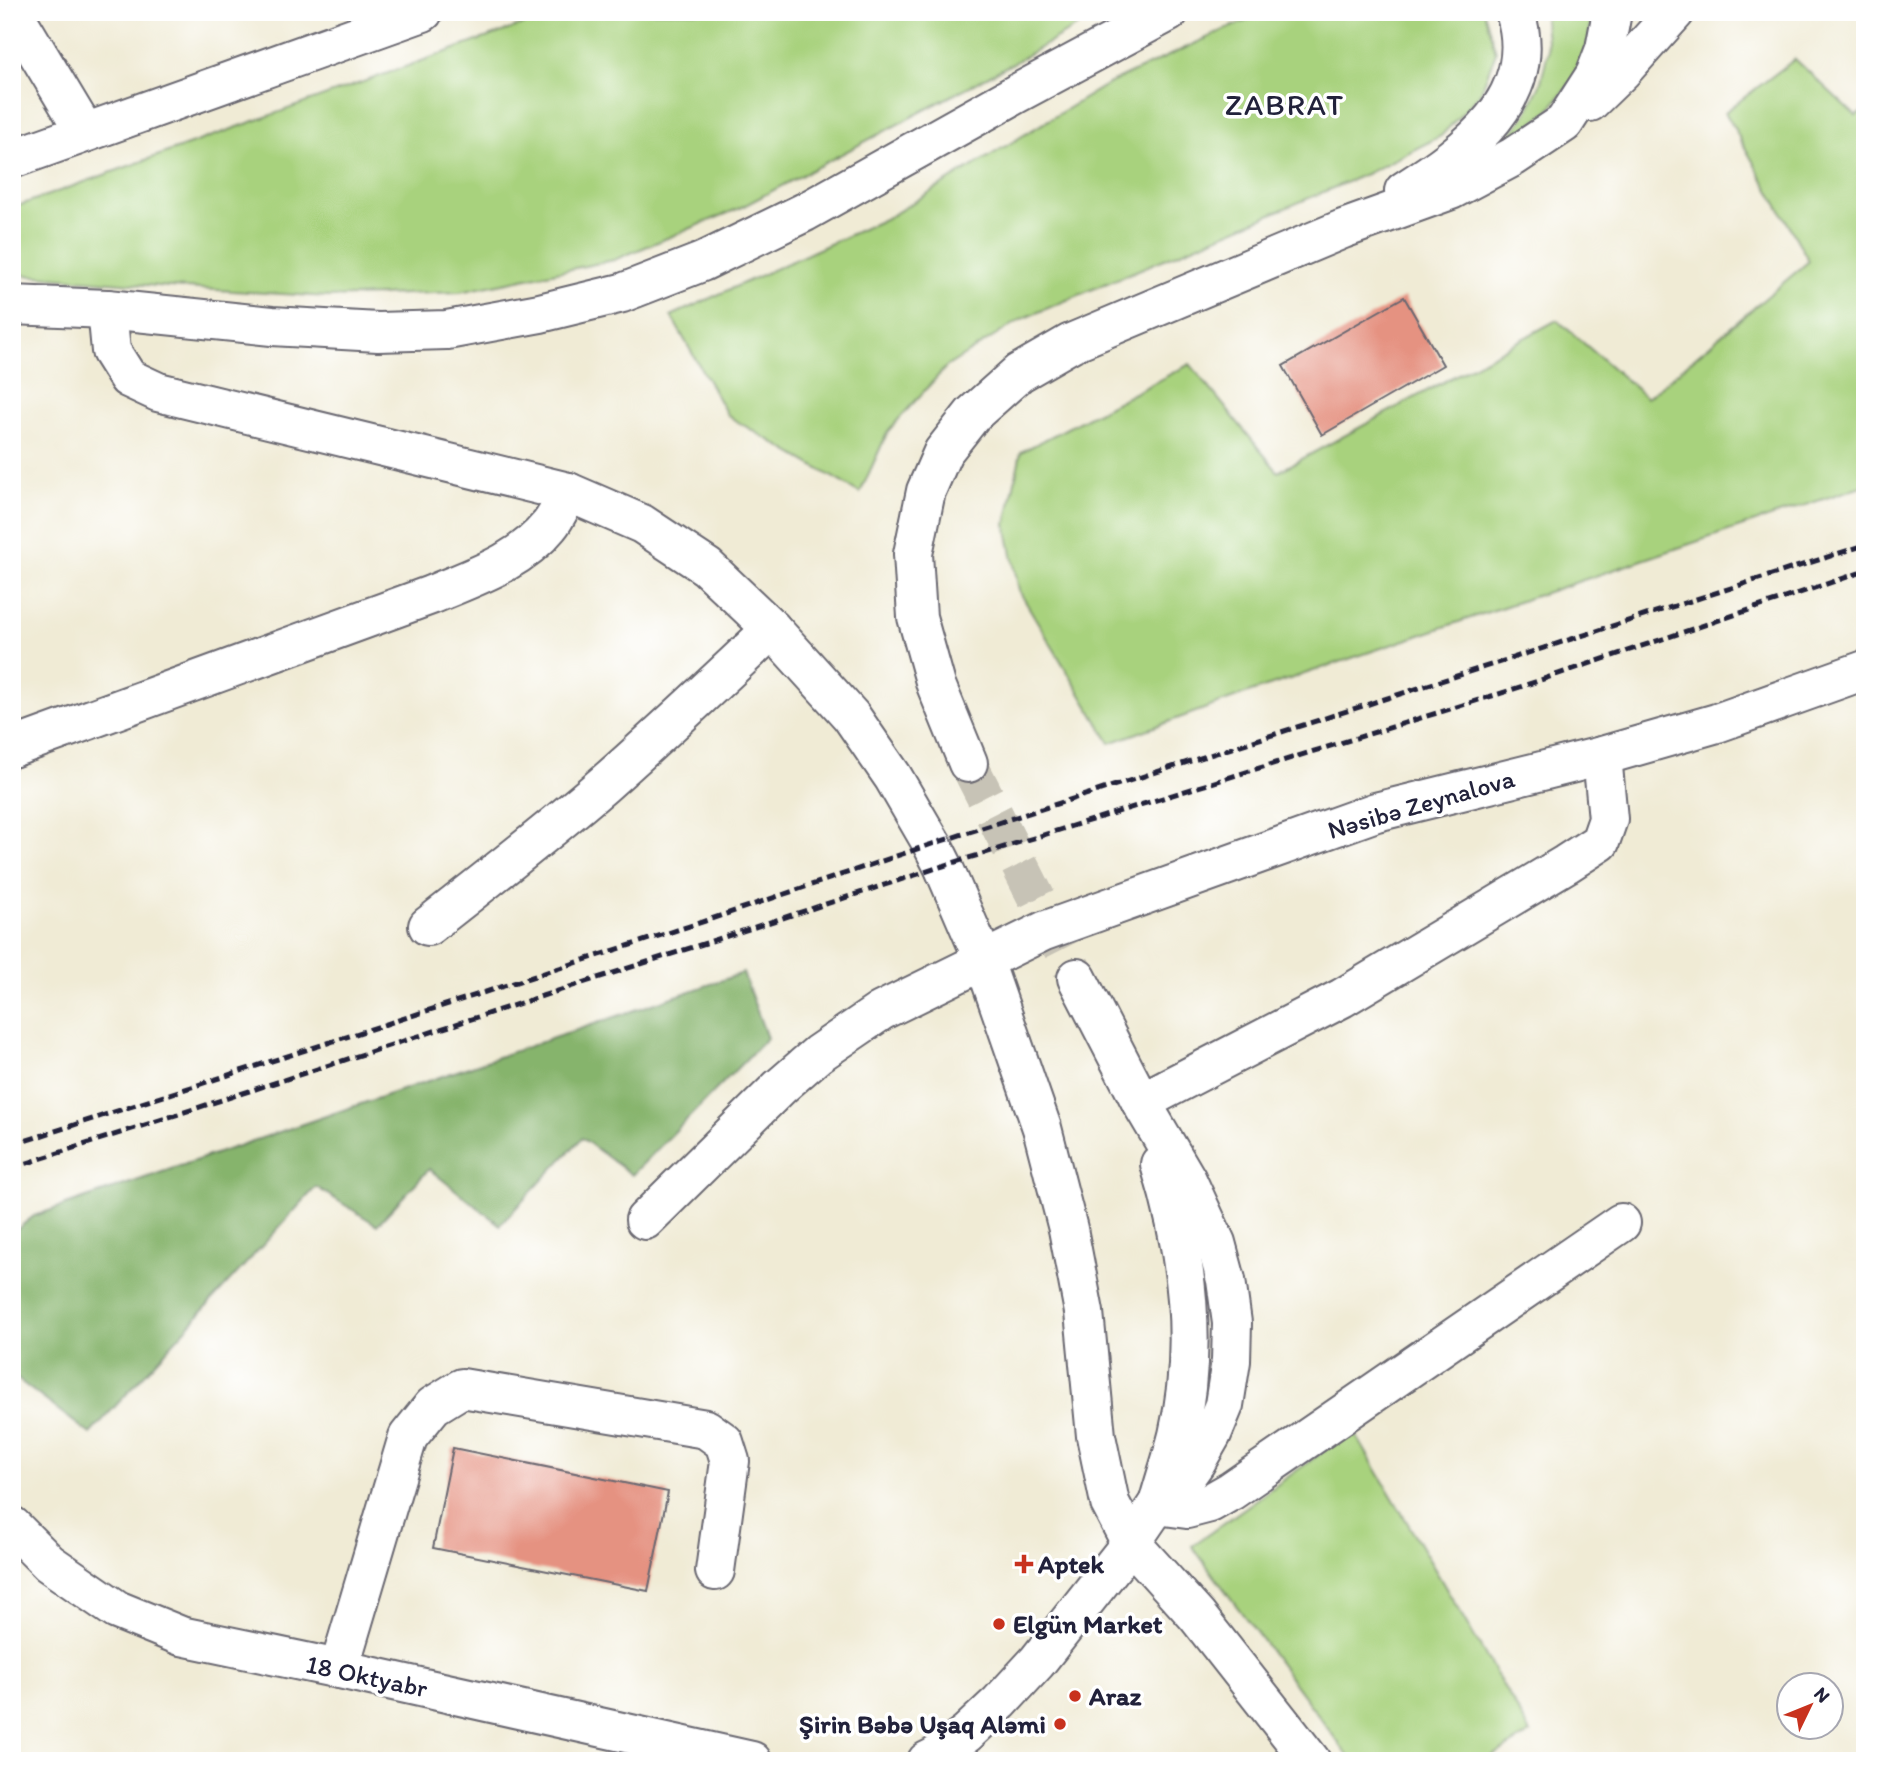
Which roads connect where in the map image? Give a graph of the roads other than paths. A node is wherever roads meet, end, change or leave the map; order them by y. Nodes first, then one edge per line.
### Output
1 (13, 12) edge
2 (423, 12) edge
3 (1169, 12) edge
4 (1515, 12) edge
5 (1612, 12) edge
6 (1675, 12) edge
7 (1564, 122) junction
8 (85, 132) junction
9 (12, 159) edge
10 (1343, 229) junction
11 (12, 305) edge
12 (107, 309) junction
13 (568, 492) junction
14 (772, 629) junction
15 (1865, 670) edge
16 (12, 748) edge
17 (1602, 756) junction
18 (968, 764) tunnel mouth
19 (428, 926) dead end
20 (984, 961) junction
21 (1077, 978) tunnel mouth
22 (1142, 1102) junction
23 (645, 1220) dead end
24 (1622, 1223) dead end
25 (1157, 1505) junction
26 (13, 1528) edge
27 (1131, 1544) junction
28 (715, 1571) dead end
29 (339, 1669) junction
30 (933, 1759) edge
31 (752, 1761) edge
32 (1311, 1761) edge

1 - 8 street
2 - 8 street
3 - 12 street
4 - 10 street
5 - 7 street
6 - 7 street
7 - 10 street
8 - 9 street
10 - 18 street
11 - 12 street
12 - 13 street
13 - 14 street
13 - 16 street
14 - 19 street
14 - 20 street
15 - 17 street, Nəsibə Zeynalova
17 - 20 street, Nəsibə Zeynalova
17 - 22 street
20 - 23 street, Nəsibə Zeynalova
20 - 27 street
21 - 22 street
22 - 25 street
24 - 25 street
25 - 27 street
26 - 29 street, 18 Oktyabr
27 - 30 street
27 - 32 street
28 - 29 street
29 - 31 street, 18 Oktyabr

